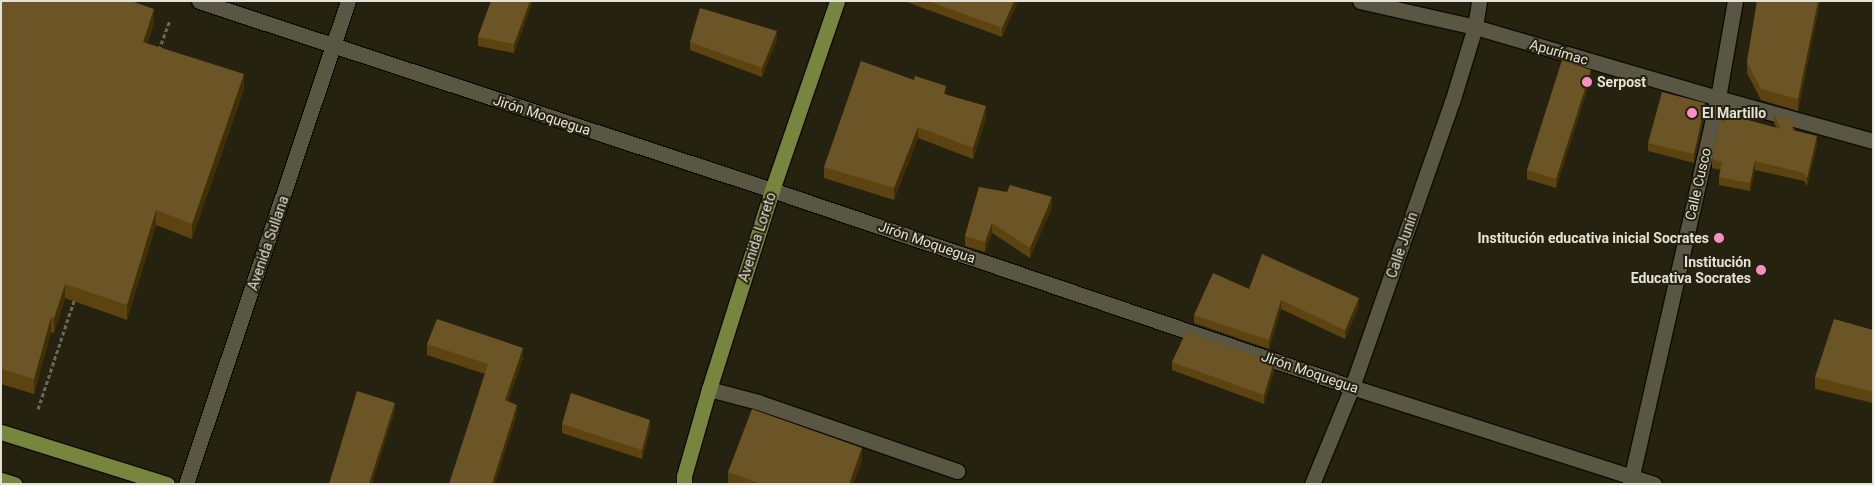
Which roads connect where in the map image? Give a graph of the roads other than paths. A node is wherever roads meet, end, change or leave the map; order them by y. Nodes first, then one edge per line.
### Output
1 (199, 1) edge
2 (348, 1) edge
3 (837, 1) edge
4 (1360, 1) edge
5 (1480, 1) edge
6 (1735, 1) edge
7 (1475, 27) junction
8 (333, 46) junction
9 (1718, 98) junction
10 (1873, 141) edge
11 (772, 190) junction
12 (1352, 387) junction
13 (709, 388) junction
14 (1, 432) edge
15 (957, 471) dead end
16 (1, 480) edge
17 (682, 481) edge
18 (1631, 481) edge
19 (14, 484) edge
20 (167, 484) edge
21 (186, 484) edge
22 (1312, 484) edge
23 (1654, 484) edge

1 - 8 street, Jirón Moquegua
2 - 8 street, Avenida Sullana
3 - 11 main road, Avenida Loreto
4 - 7 street, Apurímac
5 - 7 street, Calle Junín
6 - 9 street, Calle Cusco
7 - 9 street, Apurímac
7 - 12 street, Calle Junín
8 - 11 street, Jirón Moquegua
8 - 21 street, Avenida Sullana
9 - 10 street, Apurímac
9 - 18 street, Calle Cusco
11 - 12 street, Jirón Moquegua
11 - 13 main road, Avenida Loreto
12 - 18 street, Jirón Moquegua
12 - 22 street, Calle Junín
13 - 15 street
13 - 17 main road, Avenida Loreto
14 - 20 main road
16 - 19 main road
18 - 23 street, Jirón Moquegua

